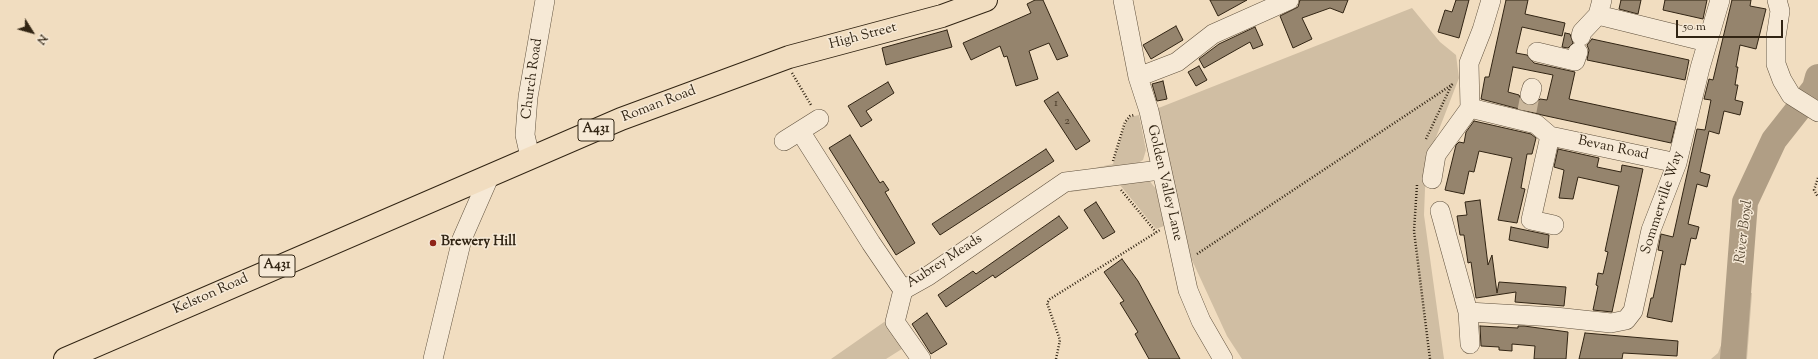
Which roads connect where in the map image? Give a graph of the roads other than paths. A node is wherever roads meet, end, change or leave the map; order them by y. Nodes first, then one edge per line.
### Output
1 (545, 0) edge
2 (986, 0) edge
3 (1123, 0) edge
4 (1289, 0) edge
5 (1491, 0) edge
6 (1720, 0) edge
7 (1777, 0) edge
8 (1600, 8) edge
9 (1700, 40) dead end
10 (1537, 52) dead end
11 (740, 74) joint
12 (1138, 76) junction
13 (1470, 108) junction
14 (1815, 111) edge
15 (819, 119) road end
16 (800, 131) junction
17 (1550, 136) junction
18 (784, 141) dead end
19 (530, 157) junction
20 (1676, 163) junction
21 (1160, 170) junction
22 (490, 175) junction
23 (1432, 179) dead end
24 (1440, 211) dead end
25 (1554, 225) dead end
26 (903, 290) junction
27 (1468, 312) junction
28 (1470, 344) dead end
29 (65, 359) edge
30 (433, 359) edge
31 (921, 359) edge
32 (1223, 359) edge

1 - 19 street, Church Road
2 - 11 main road, High Street / A431
3 - 12 street, Golden Valley Lane
4 - 12 street
5 - 13 street
6 - 20 street, Sommerville Way
7 - 14 street
8 - 9 street
8 - 10 street
11 - 19 main road, Roman Road / A431
12 - 21 street, Golden Valley Lane
13 - 17 street, Bevan Road
13 - 23 street
15 - 16 street
16 - 18 street
16 - 26 street, Aubrey Meads
17 - 20 street, Bevan Road
17 - 25 street
19 - 22 main road, Roman Road / A431
20 - 27 street, Sommerville Way
21 - 26 street, Aubrey Meads
21 - 32 street, Golden Valley Lane
22 - 29 main road, Kelston Road / A431
22 - 30 street
24 - 27 street
26 - 31 street
27 - 28 street

